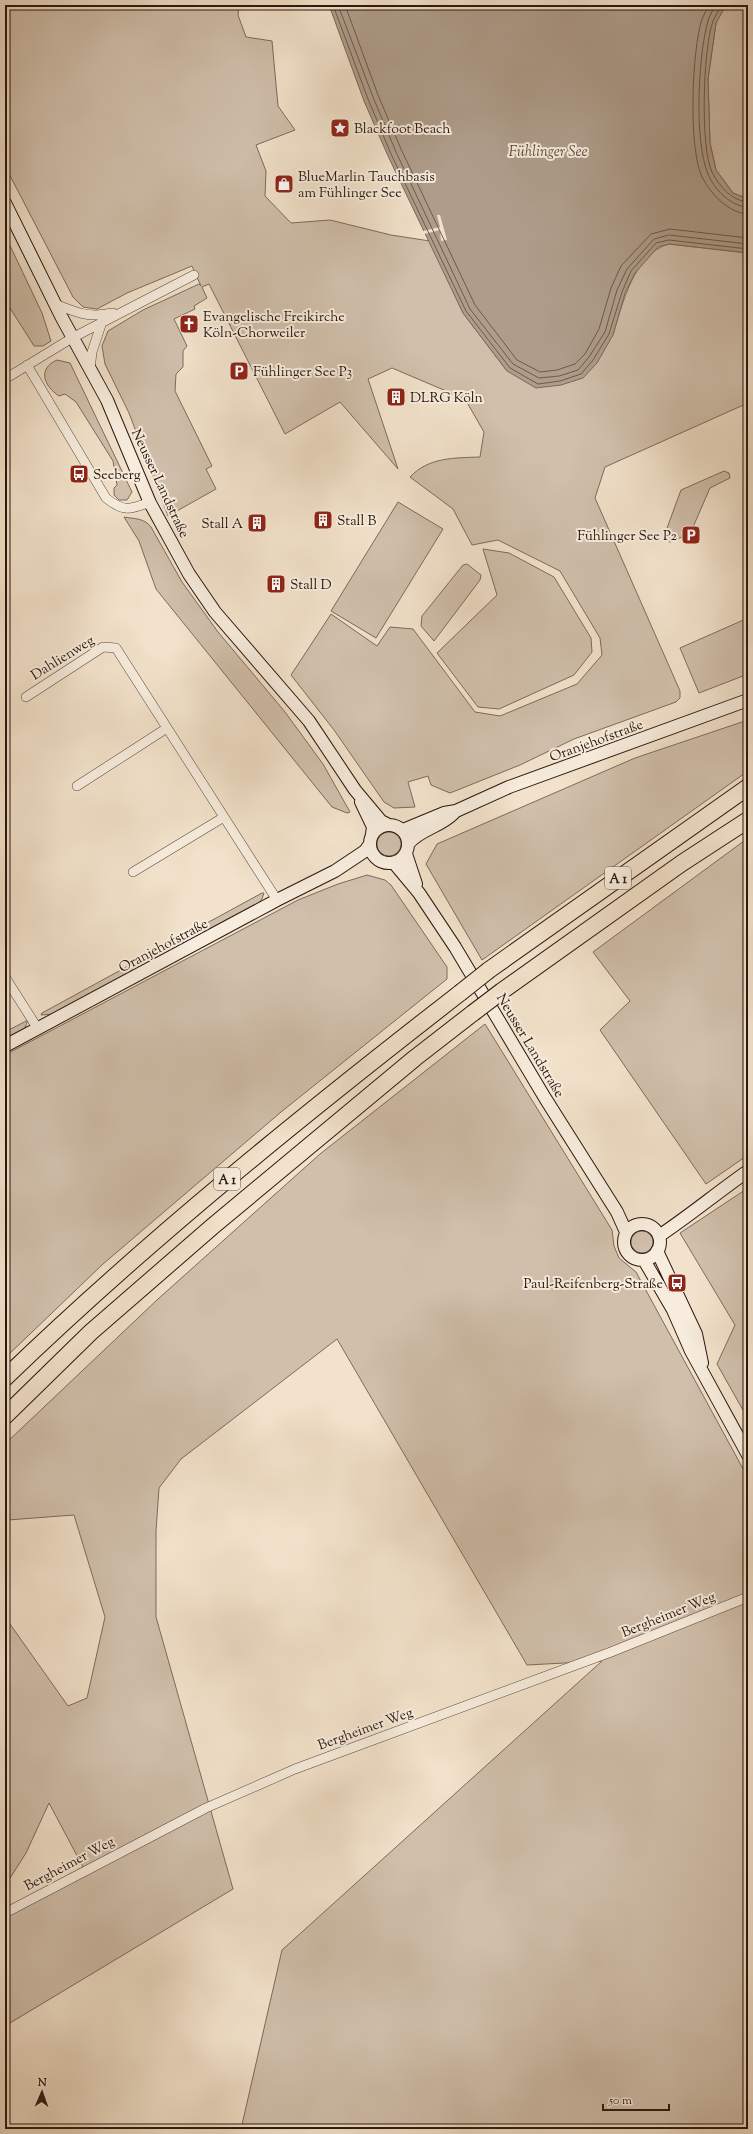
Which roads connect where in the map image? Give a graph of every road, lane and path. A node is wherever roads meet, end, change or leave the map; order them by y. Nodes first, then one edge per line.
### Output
1 (5, 202) edge
2 (194, 275) dead end
3 (55, 304) junction
4 (123, 311) junction
5 (102, 322) junction
6 (72, 338) junction
7 (27, 365) junction
8 (90, 370) junction
9 (5, 379) edge
10 (150, 502) junction
11 (26, 697) dead end
12 (748, 700) edge
13 (167, 728) junction
14 (77, 786) dead end
15 (748, 787) edge
16 (355, 790) junction
17 (456, 811) junction
18 (224, 817) junction
19 (748, 820) edge
20 (389, 825) junction
21 (403, 830) junction
22 (371, 839) junction
23 (407, 849) junction
24 (375, 858) junction
25 (394, 863) junction
26 (335, 871) junction
27 (134, 872) dead end
28 (420, 892) junction
29 (277, 900) junction
30 (5, 977) edge
31 (38, 1029) junction
32 (5, 1046) edge
33 (748, 1171) edge
34 (617, 1212) junction
35 (636, 1225) junction
36 (626, 1232) junction
37 (656, 1232) junction
38 (658, 1252) junction
39 (644, 1260) junction
40 (705, 1376) junction
41 (5, 1378) edge
42 (5, 1416) edge
43 (748, 1455) edge
44 (748, 1597) edge
45 (5, 1913) edge

1 - 3 main road, Neusser Landstraße
2 - 4 street
3 - 4 street
3 - 6 main road, Neusser Landstraße
4 - 5 street
5 - 6 street
5 - 8 street
6 - 7 street
6 - 8 main road, Neusser Landstraße
7 - 9 street
7 - 10 street
8 - 10 main road, Neusser Landstraße
10 - 16 main road, Neusser Landstraße
11 - 13 street, Dahlienweg
12 - 17 main road, Oranjehofstraße
13 - 14 street
13 - 18 street, Dahlienweg
15 - 41 highway, A 1, bridge
16 - 20 main road, Neusser Landstraße
16 - 22 main road, Neusser Landstraße
17 - 21 main road, Oranjehofstraße
17 - 23 main road, Oranjehofstraße
18 - 27 street
18 - 29 street, Dahlienweg
19 - 42 highway, A 1, bridge
20 - 21 main road
20 - 22 main road
21 - 23 main road
22 - 24 main road
22 - 26 main road, Oranjehofstraße
23 - 25 main road
23 - 28 main road, Neusser Landstraße
24 - 25 main road
24 - 26 main road, Oranjehofstraße
25 - 28 main road, Neusser Landstraße
26 - 29 main road, Oranjehofstraße
28 - 34 main road, Neusser Landstraße
29 - 31 main road, Oranjehofstraße
30 - 31 street
31 - 32 main road, Oranjehofstraße
33 - 37 main road
34 - 35 main road, Neusser Landstraße
34 - 36 main road, Neusser Landstraße
35 - 36 main road
35 - 37 main road, Neusser Landstraße
36 - 39 main road, Neusser Landstraße
37 - 38 main road
38 - 39 main road
38 - 40 main road
39 - 40 main road
40 - 43 main road
44 - 45 street, Bergheimer Weg

